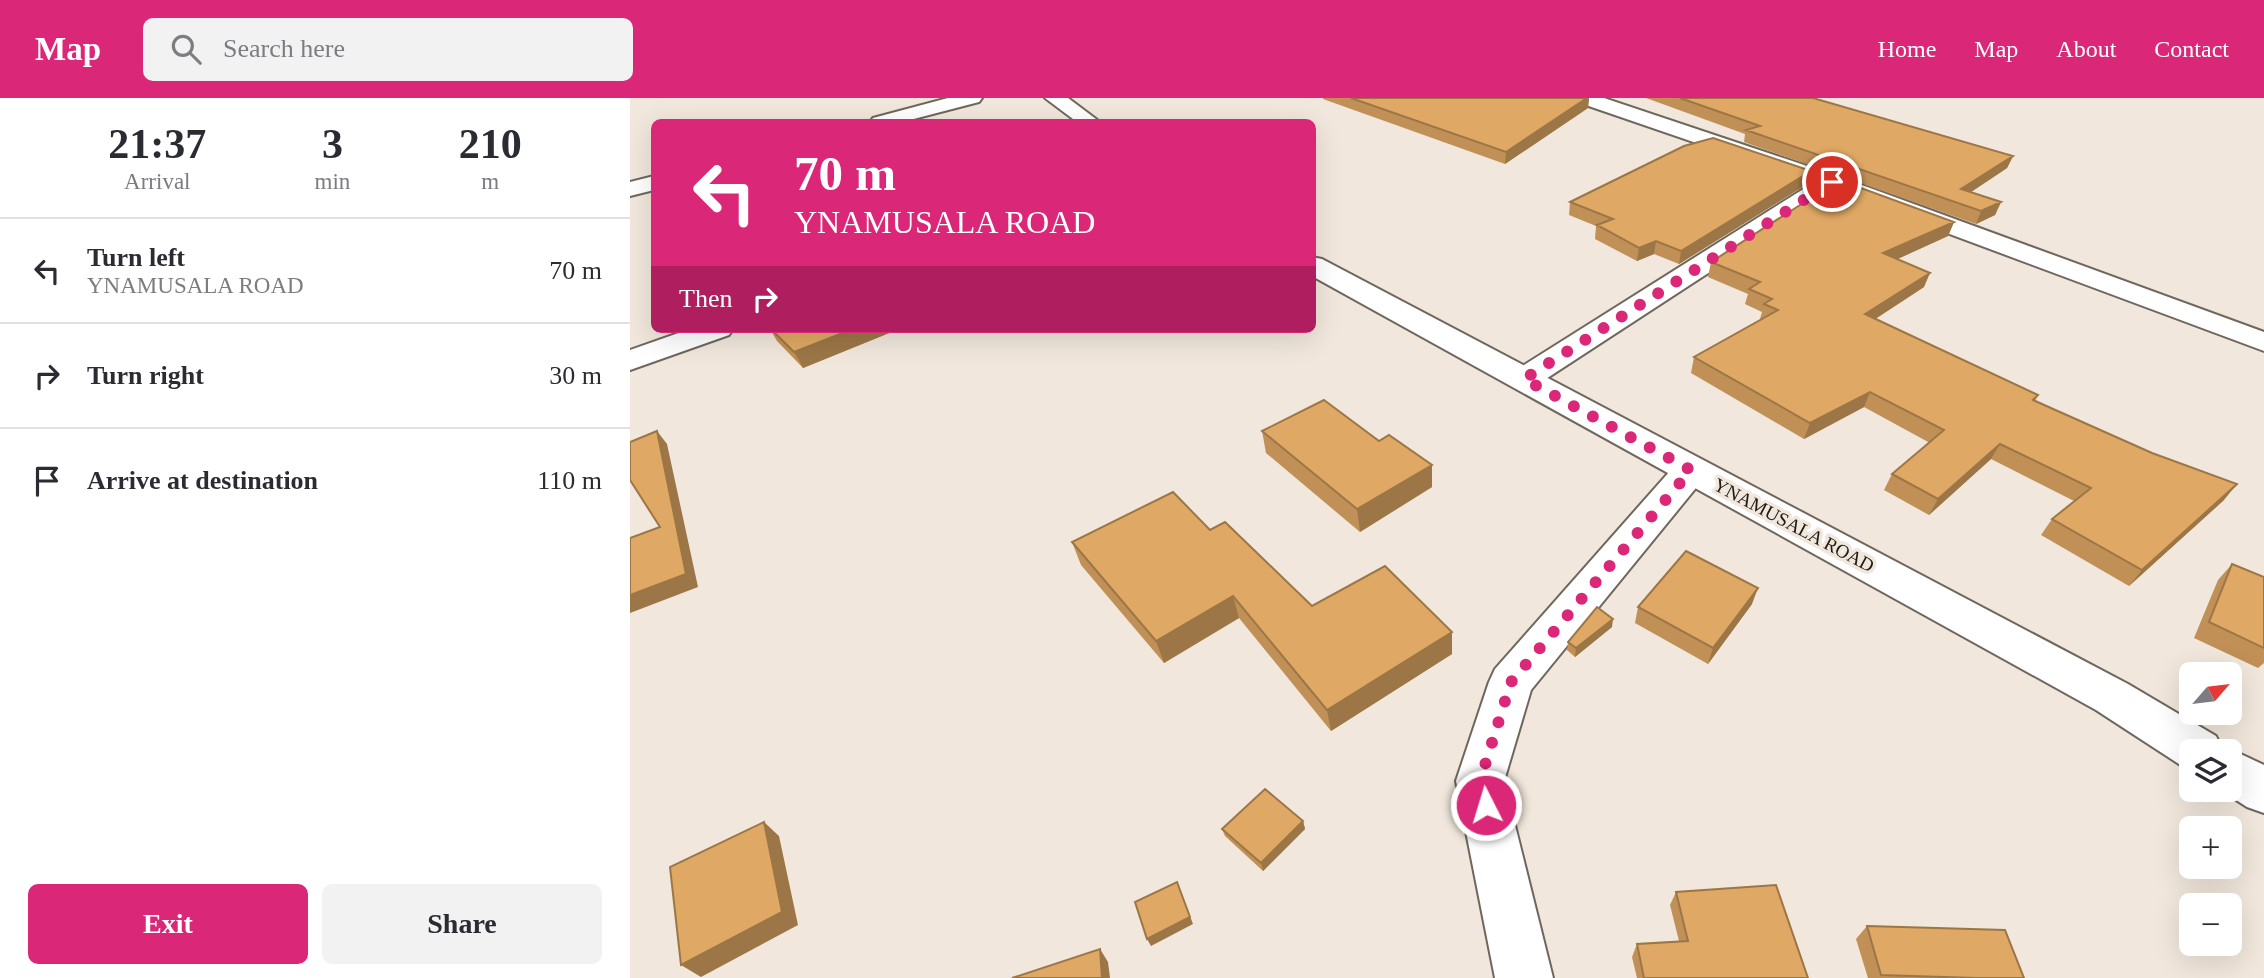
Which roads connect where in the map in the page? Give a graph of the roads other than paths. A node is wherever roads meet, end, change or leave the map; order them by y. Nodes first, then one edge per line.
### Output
1 (972, 98) edge
2 (1055, 98) edge
3 (1584, 98) edge
4 (892, 119) edge
5 (1086, 119) edge
6 (1832, 182) junction
7 (651, 184) edge
8 (630, 189) edge
9 (1316, 267) edge
10 (707, 333) edge
11 (2264, 342) edge
12 (630, 361) edge
13 (1524, 379) junction
14 (1691, 470) junction
15 (2180, 739) edge
16 (2242, 777) edge
17 (2264, 791) edge
18 (1524, 978) edge

1 - 4 street
2 - 5 street
3 - 6 street
6 - 11 street
6 - 13 street
7 - 8 street
9 - 13 street, YNAMUSALA ROAD
10 - 12 street
13 - 14 street, YNAMUSALA ROAD
14 - 15 street, YNAMUSALA ROAD
14 - 18 street
16 - 17 street

